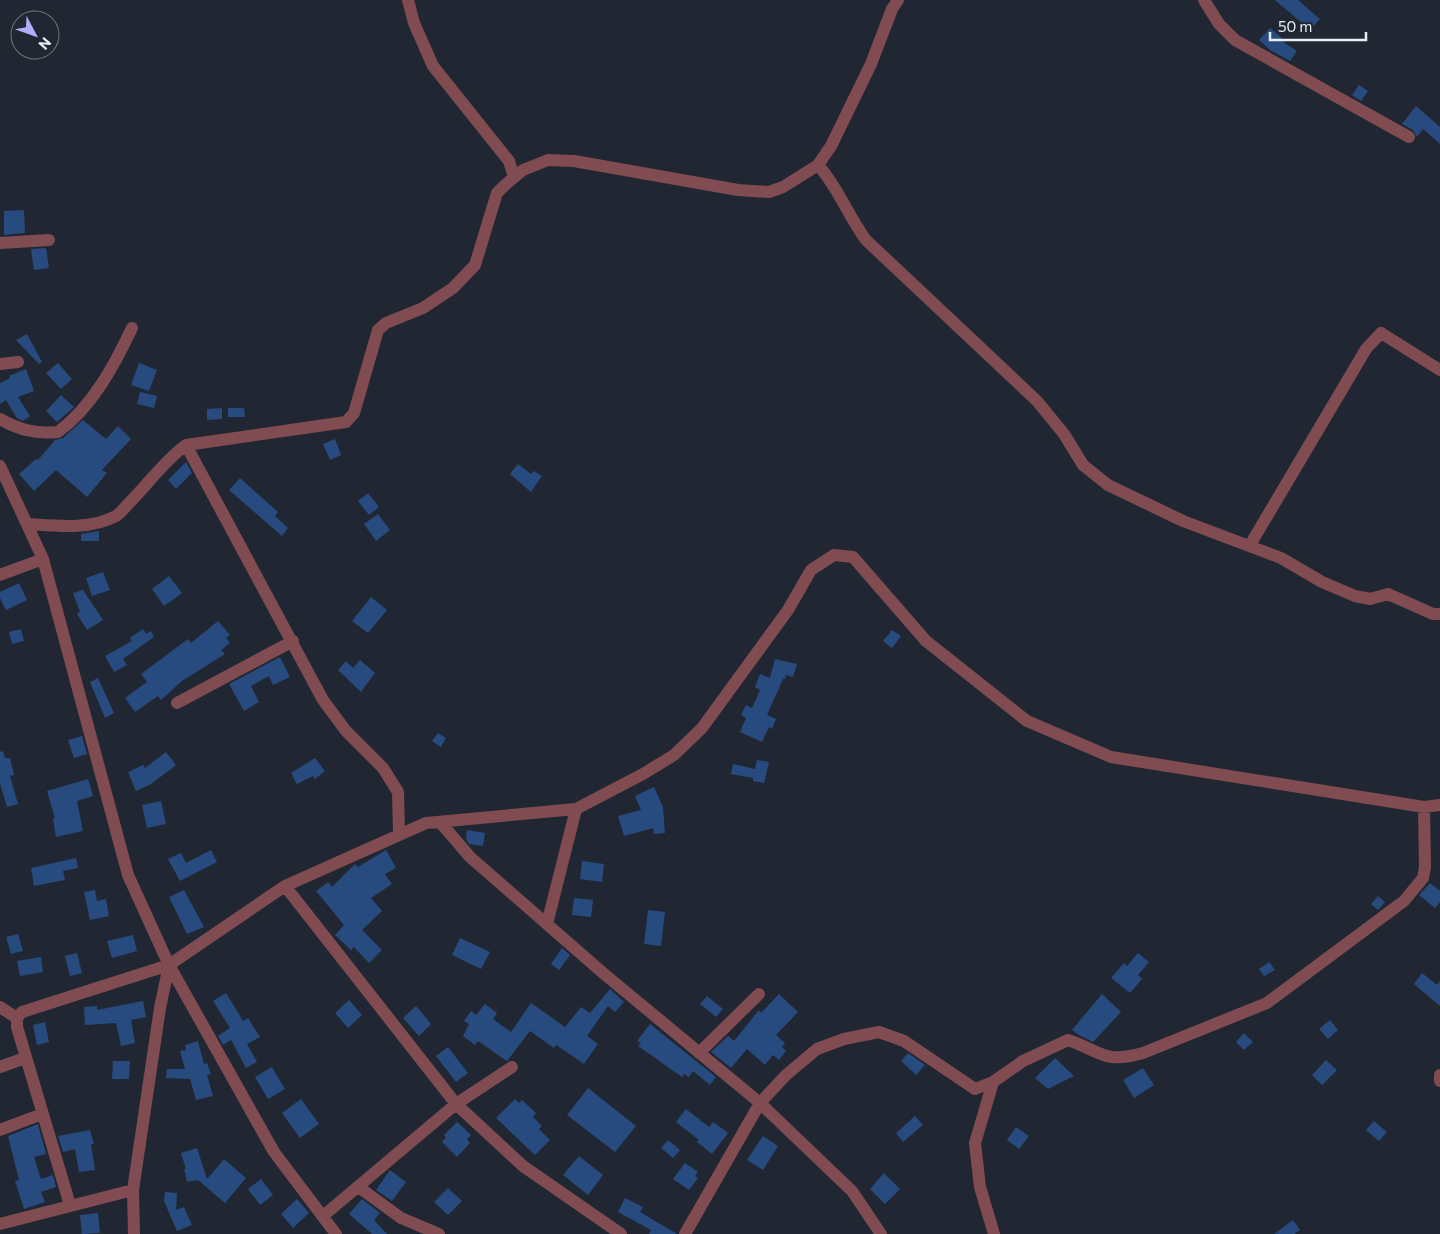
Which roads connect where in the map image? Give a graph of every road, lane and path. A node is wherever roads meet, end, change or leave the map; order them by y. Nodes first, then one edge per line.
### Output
1 (408, 0) edge
2 (898, 0) edge
3 (1204, 0) edge
4 (1409, 137) dead end
5 (818, 165) junction
6 (514, 177) junction
7 (49, 240) dead end
8 (0, 243) edge
9 (132, 328) dead end
10 (18, 362) dead end
11 (0, 364) edge
12 (1440, 370) edge
13 (0, 419) edge
14 (186, 445) junction
15 (0, 466) edge
16 (28, 524) junction
17 (1250, 545) junction
18 (42, 558) junction
19 (0, 575) edge
20 (1440, 614) edge
21 (293, 641) junction
22 (177, 703) dead end
23 (1440, 805) edge
24 (1424, 807) junction
25 (576, 809) junction
26 (440, 822) junction
27 (399, 835) junction
28 (285, 886) junction
29 (547, 924) junction
30 (170, 965) junction
31 (759, 994) dead end
32 (0, 1007) edge
33 (17, 1018) junction
34 (699, 1053) junction
35 (25, 1058) junction
36 (0, 1067) edge
37 (512, 1067) dead end
38 (1440, 1075) edge
39 (1440, 1081) edge
40 (993, 1082) junction
41 (760, 1103) junction
42 (456, 1104) junction
43 (42, 1114) junction
44 (0, 1130) edge
45 (360, 1188) junction
46 (132, 1190) junction
47 (70, 1206) junction
48 (323, 1216) junction
49 (0, 1224) edge
50 (134, 1234) edge
51 (336, 1234) edge
52 (439, 1234) edge
53 (621, 1234) edge
54 (684, 1234) edge
55 (881, 1234) edge
56 (994, 1234) edge

1 - 6 street
2 - 5 street
3 - 4 street
5 - 6 street
5 - 17 street
6 - 14 street
7 - 8 street
9 - 13 street
10 - 11 street
12 - 17 street
14 - 16 street
14 - 21 street
15 - 16 street
16 - 18 street
17 - 20 street
18 - 19 street
18 - 30 street
21 - 22 street
21 - 27 street
23 - 24 street
24 - 25 street
24 - 40 street
25 - 26 street
25 - 29 street
26 - 27 street
26 - 29 street
27 - 28 street
28 - 30 street
28 - 42 street
29 - 34 street
30 - 33 street
30 - 46 street
30 - 48 street
31 - 34 street
32 - 33 street
33 - 35 street
34 - 41 street
35 - 36 street
35 - 43 street
37 - 42 street
38 - 39 street
40 - 41 street
40 - 56 street
41 - 54 street
41 - 55 street
42 - 45 street
42 - 53 street
43 - 44 street
43 - 47 street
45 - 48 street
45 - 52 street
46 - 47 street
46 - 50 street
47 - 49 street
48 - 51 street

